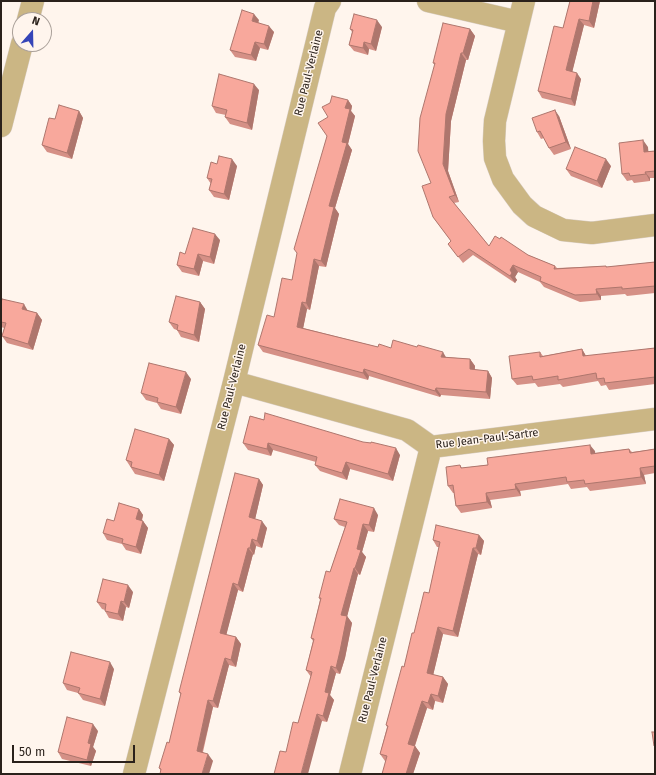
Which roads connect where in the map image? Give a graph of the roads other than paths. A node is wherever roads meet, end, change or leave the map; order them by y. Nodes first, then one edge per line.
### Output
1 (33, 1) edge
2 (330, 1) edge
3 (428, 1) edge
4 (524, 1) edge
5 (30, 12) edge
6 (519, 22) junction
7 (20, 52) edge
8 (1, 126) edge
9 (655, 225) edge
10 (234, 382) junction
11 (655, 419) edge
12 (431, 447) junction
13 (134, 774) edge
14 (350, 774) edge

1 - 5 street
2 - 10 street, Rue Paul-Verlaine
3 - 6 street
4 - 6 street
6 - 9 street
7 - 8 street
10 - 12 street, Rue Jean-Paul-Sartre
10 - 13 street, Rue Paul-Verlaine
11 - 12 street, Rue Jean-Paul-Sartre
12 - 14 street, Rue Paul-Verlaine

